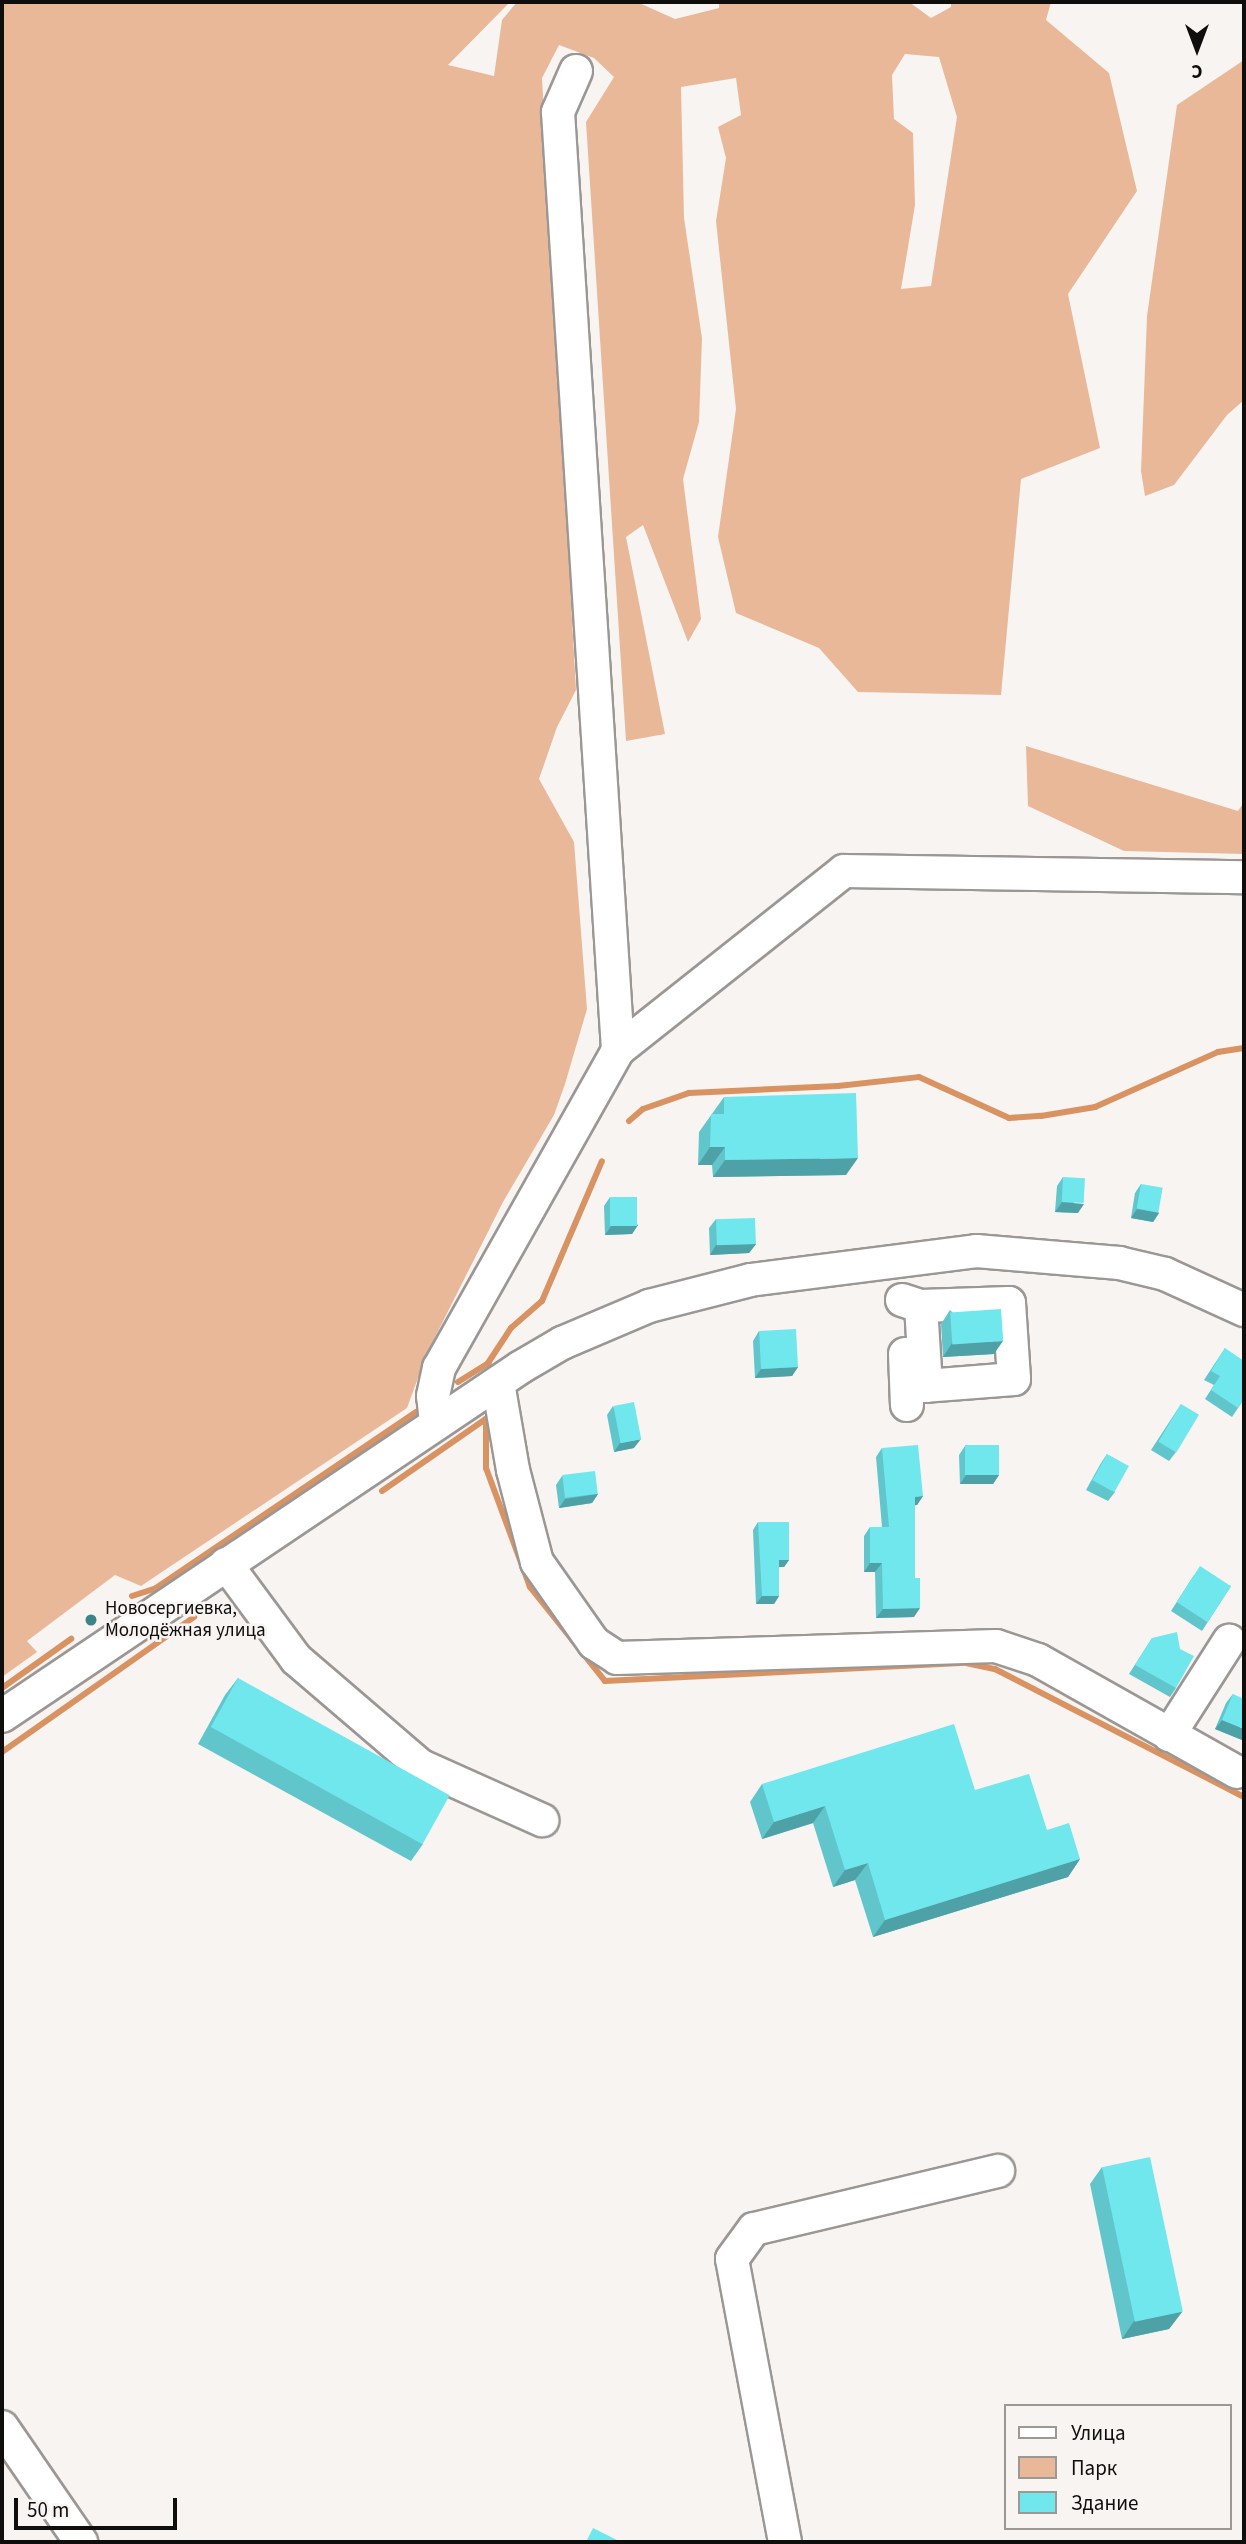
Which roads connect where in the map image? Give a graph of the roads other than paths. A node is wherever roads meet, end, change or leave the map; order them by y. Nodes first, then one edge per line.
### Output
1 (576, 71) dead end
2 (1244, 877) edge
3 (618, 1050) junction
4 (894, 1258) junction
5 (1244, 1310) edge
6 (498, 1383) junction
7 (907, 1405) dead end
8 (436, 1423) junction
9 (226, 1563) junction
10 (1229, 1641) dead end
11 (2, 1716) edge
12 (1169, 1735) junction
13 (1237, 1772) dead end
14 (542, 1821) dead end
15 (998, 2171) dead end
16 (2, 2427) edge
17 (81, 2542) edge
18 (785, 2542) edge

1 - 3 street
2 - 3 street
3 - 8 street
4 - 5 street
4 - 6 street
4 - 7 street
6 - 8 street
6 - 12 street
8 - 9 street
9 - 11 street
9 - 14 street
10 - 12 street
12 - 13 street
15 - 18 street
16 - 17 street

